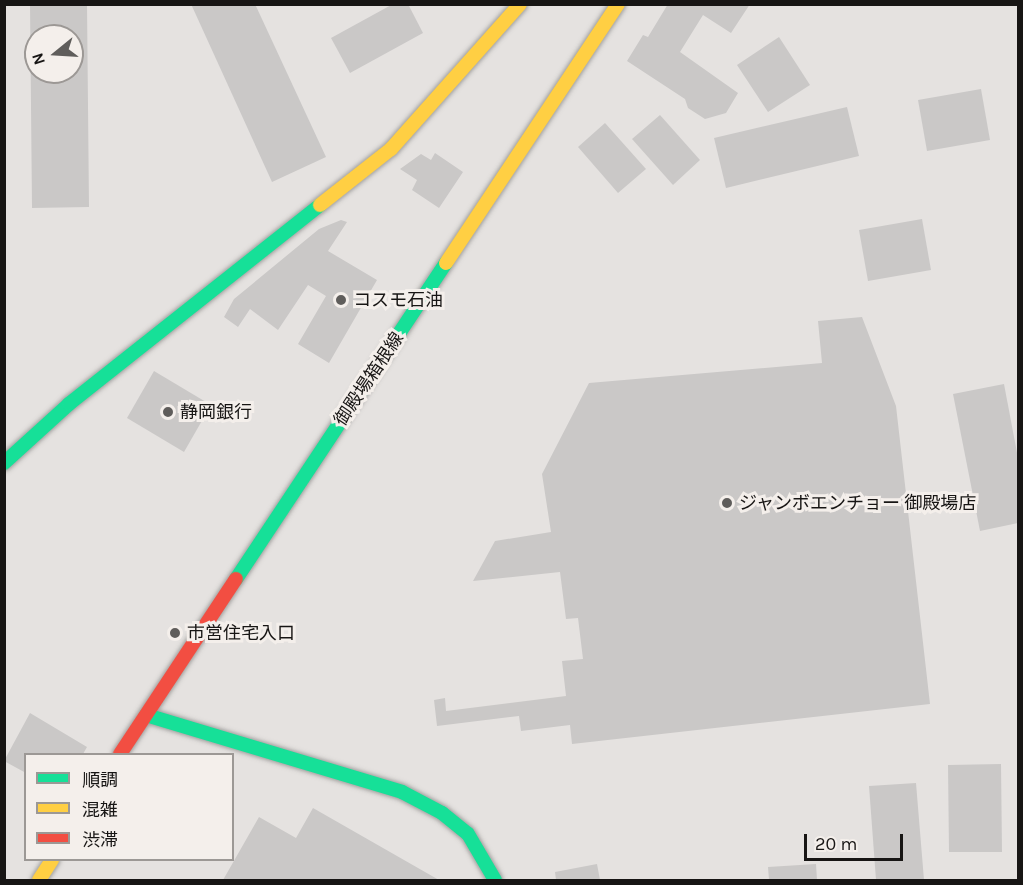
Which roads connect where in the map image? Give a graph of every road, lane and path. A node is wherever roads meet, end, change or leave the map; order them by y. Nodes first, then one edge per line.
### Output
1 (520, 4) edge
2 (618, 4) edge
3 (4, 463) edge
4 (146, 715) junction
5 (121, 753) edge
6 (51, 861) edge
7 (39, 880) edge
8 (495, 880) edge

1 - 3 street
2 - 4 street, 御殿場箱根線
4 - 5 street, 御殿場箱根線
4 - 8 street
6 - 7 street

